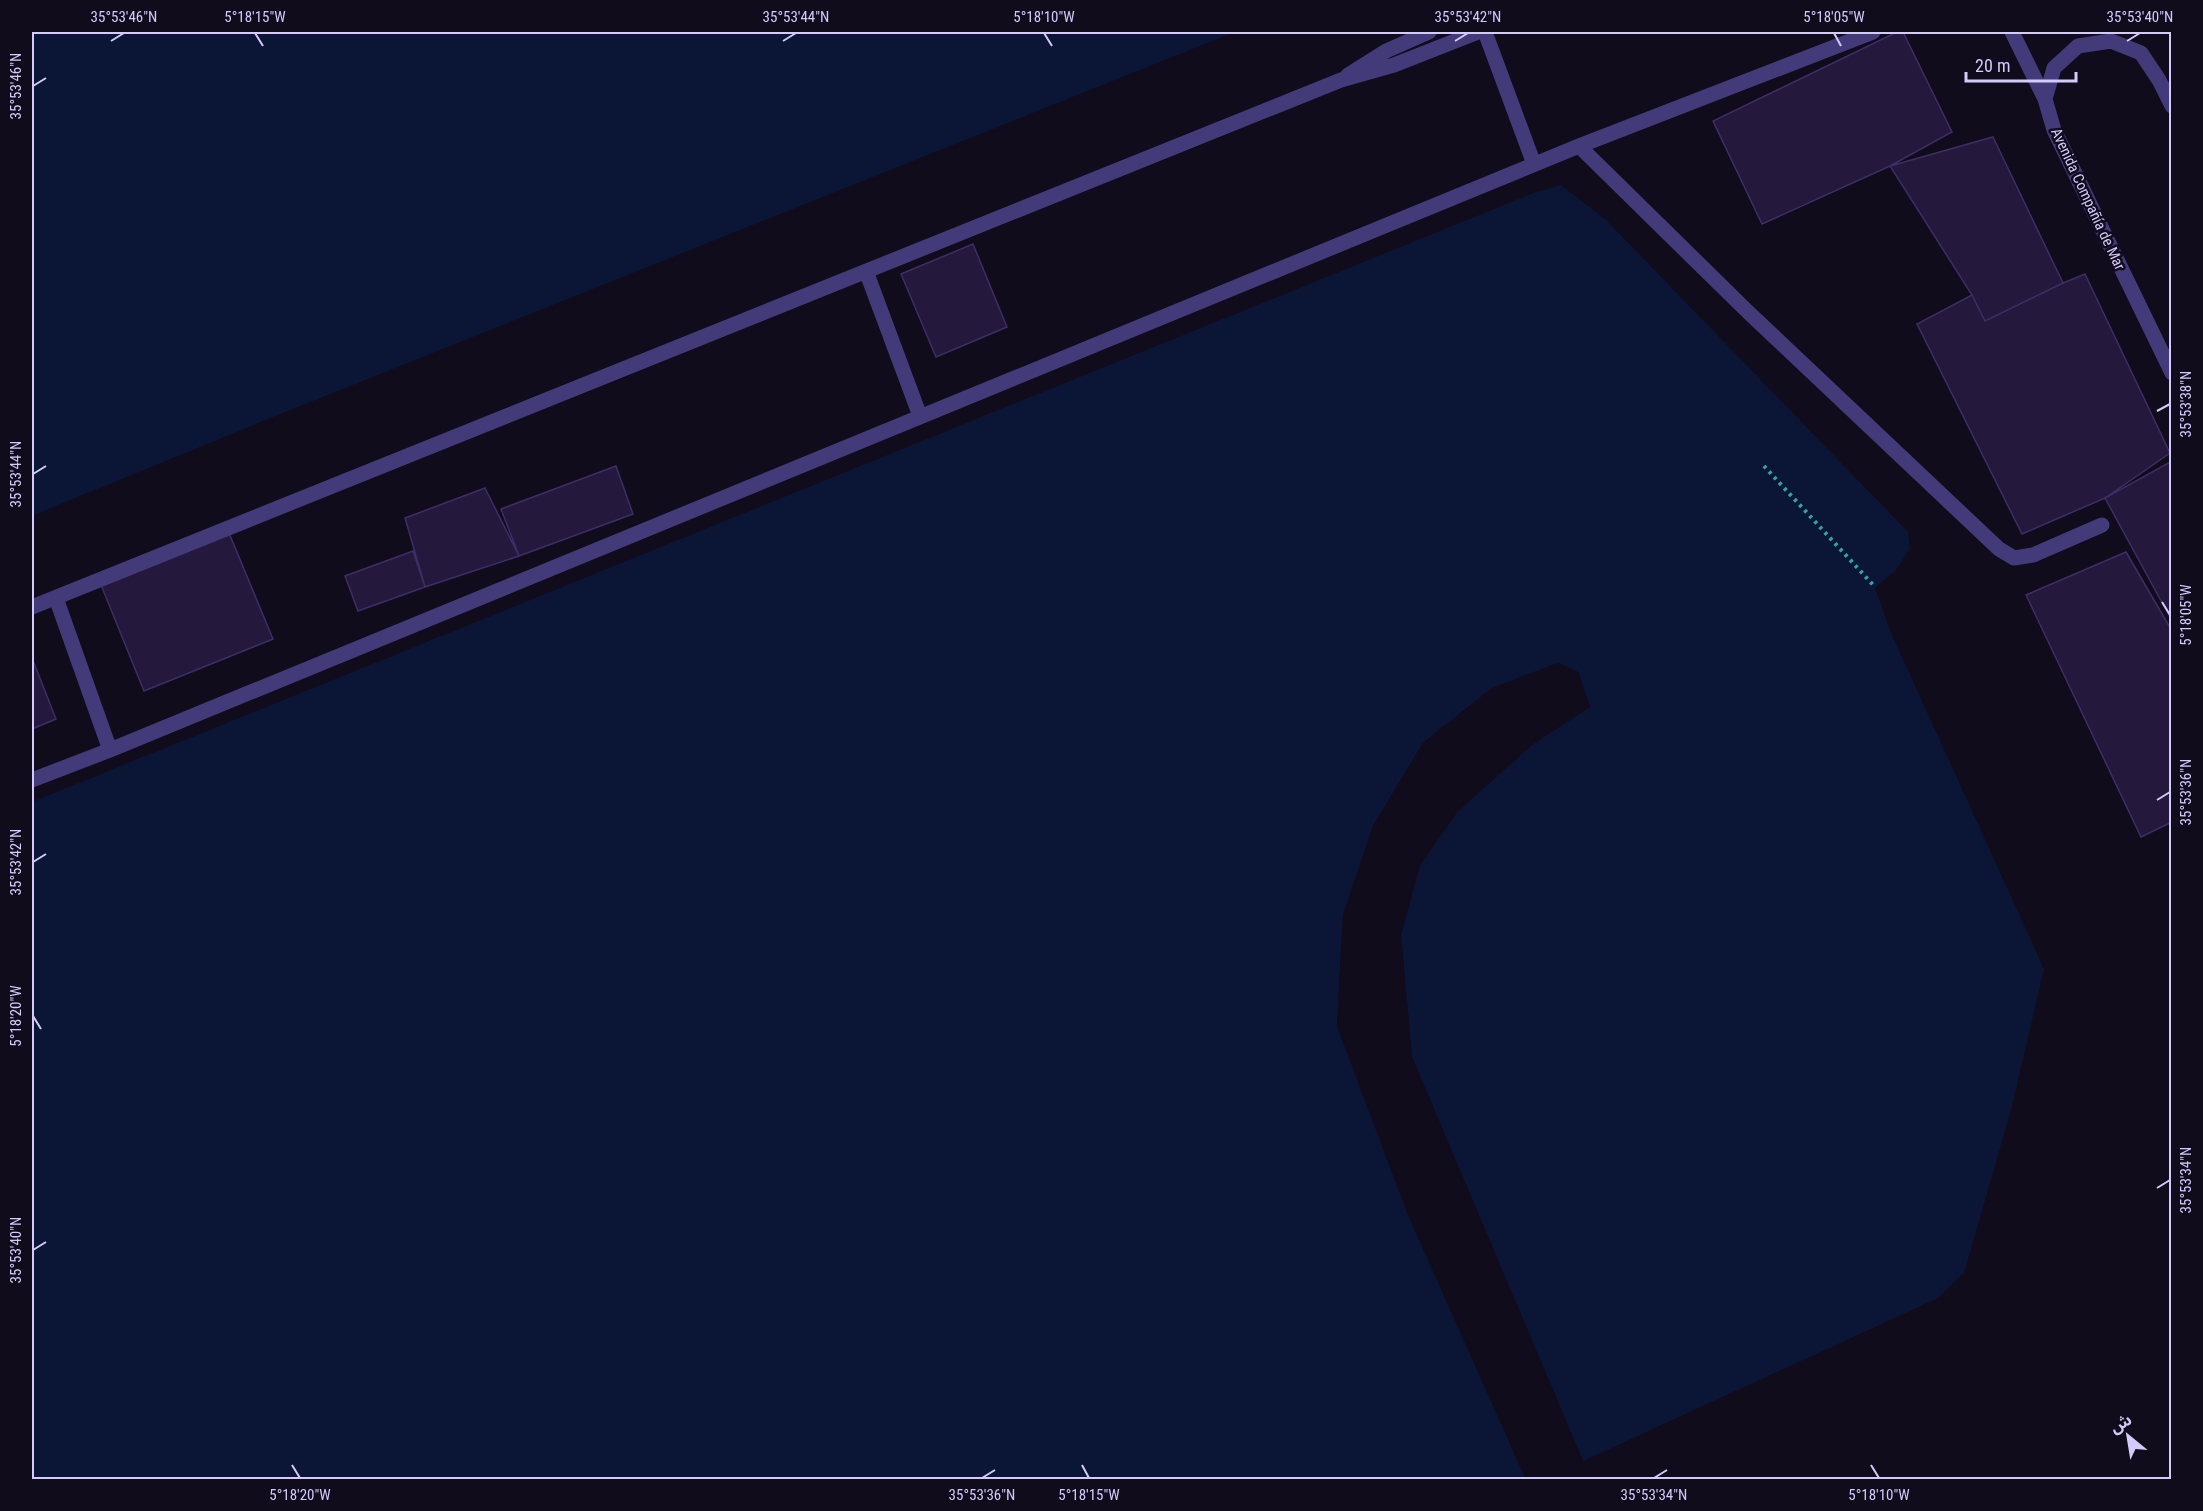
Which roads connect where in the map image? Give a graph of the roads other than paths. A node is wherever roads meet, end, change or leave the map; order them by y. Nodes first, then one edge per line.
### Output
1 (1430, 32) edge
2 (1478, 32) edge
3 (1485, 32) edge
4 (1873, 32) edge
5 (2012, 32) edge
6 (1341, 80) junction
7 (2045, 99) junction
8 (2172, 106) edge
9 (1579, 146) junction
10 (1534, 164) junction
11 (866, 271) junction
12 (2172, 373) edge
13 (920, 417) junction
14 (2102, 525) dead end
15 (56, 598) junction
16 (32, 607) edge
17 (110, 750) junction
18 (32, 780) edge

1 - 6 street
2 - 6 street
3 - 10 street
4 - 9 street
5 - 7 street, Avenida Compañía de Mar
6 - 11 street
7 - 8 street
7 - 12 street, Avenida Compañía de Mar
9 - 10 street
9 - 14 street
10 - 13 street
11 - 13 street
11 - 15 street
13 - 17 street
15 - 16 street
15 - 17 street
17 - 18 street

